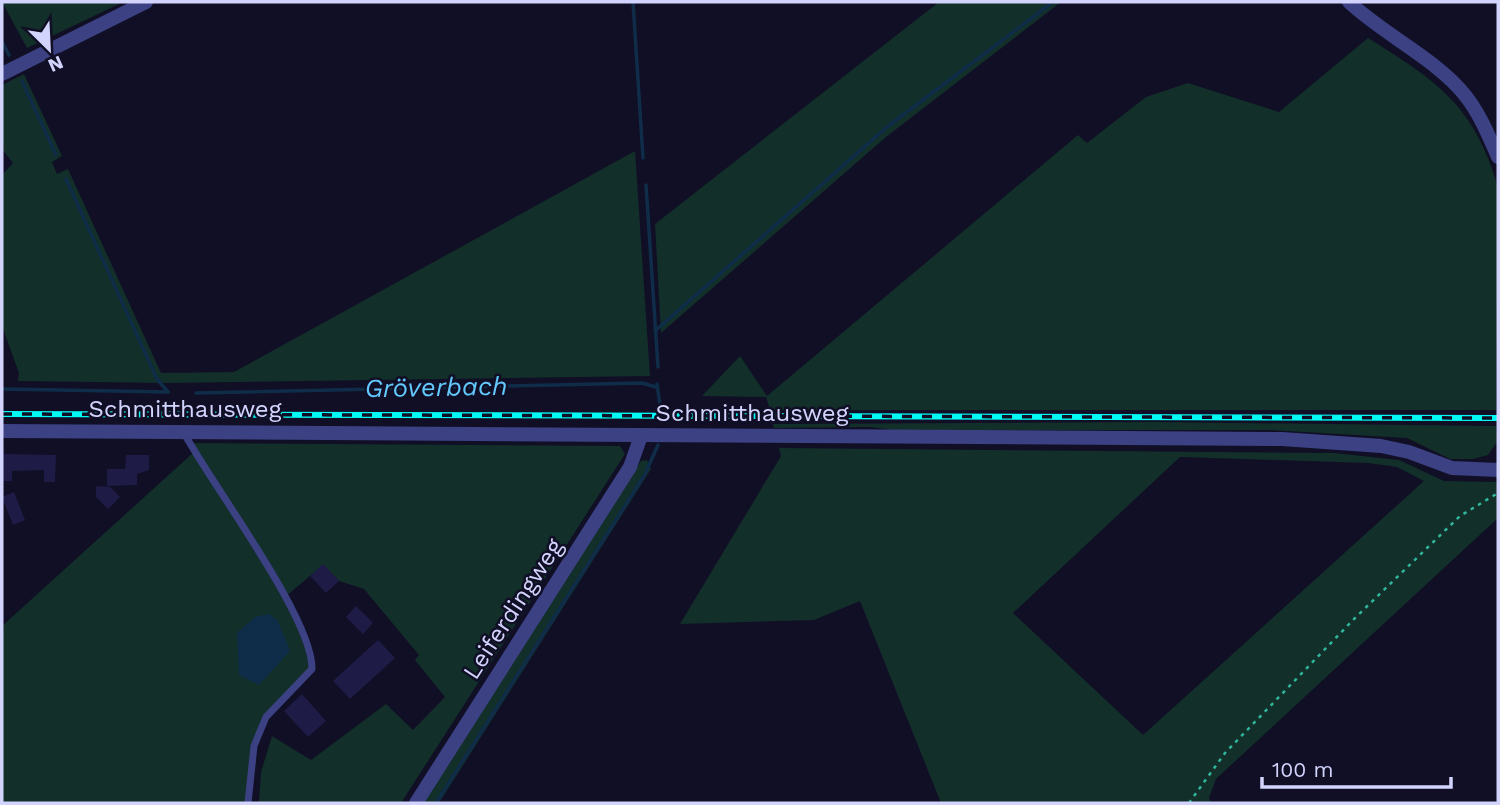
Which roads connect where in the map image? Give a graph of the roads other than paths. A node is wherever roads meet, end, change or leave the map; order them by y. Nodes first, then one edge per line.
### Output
1 (146, 2) edge
2 (1349, 2) edge
3 (2, 74) edge
4 (1498, 157) edge
5 (2, 431) edge
6 (183, 432) junction
7 (641, 436) junction
8 (1498, 470) edge
9 (248, 803) edge
10 (416, 803) edge

1 - 3 street
2 - 4 street
5 - 6 street, Schmitthausweg
6 - 7 street, Schmitthausweg
6 - 9 lane
7 - 8 street, Schmitthausweg
7 - 10 street, Leiferdingweg

